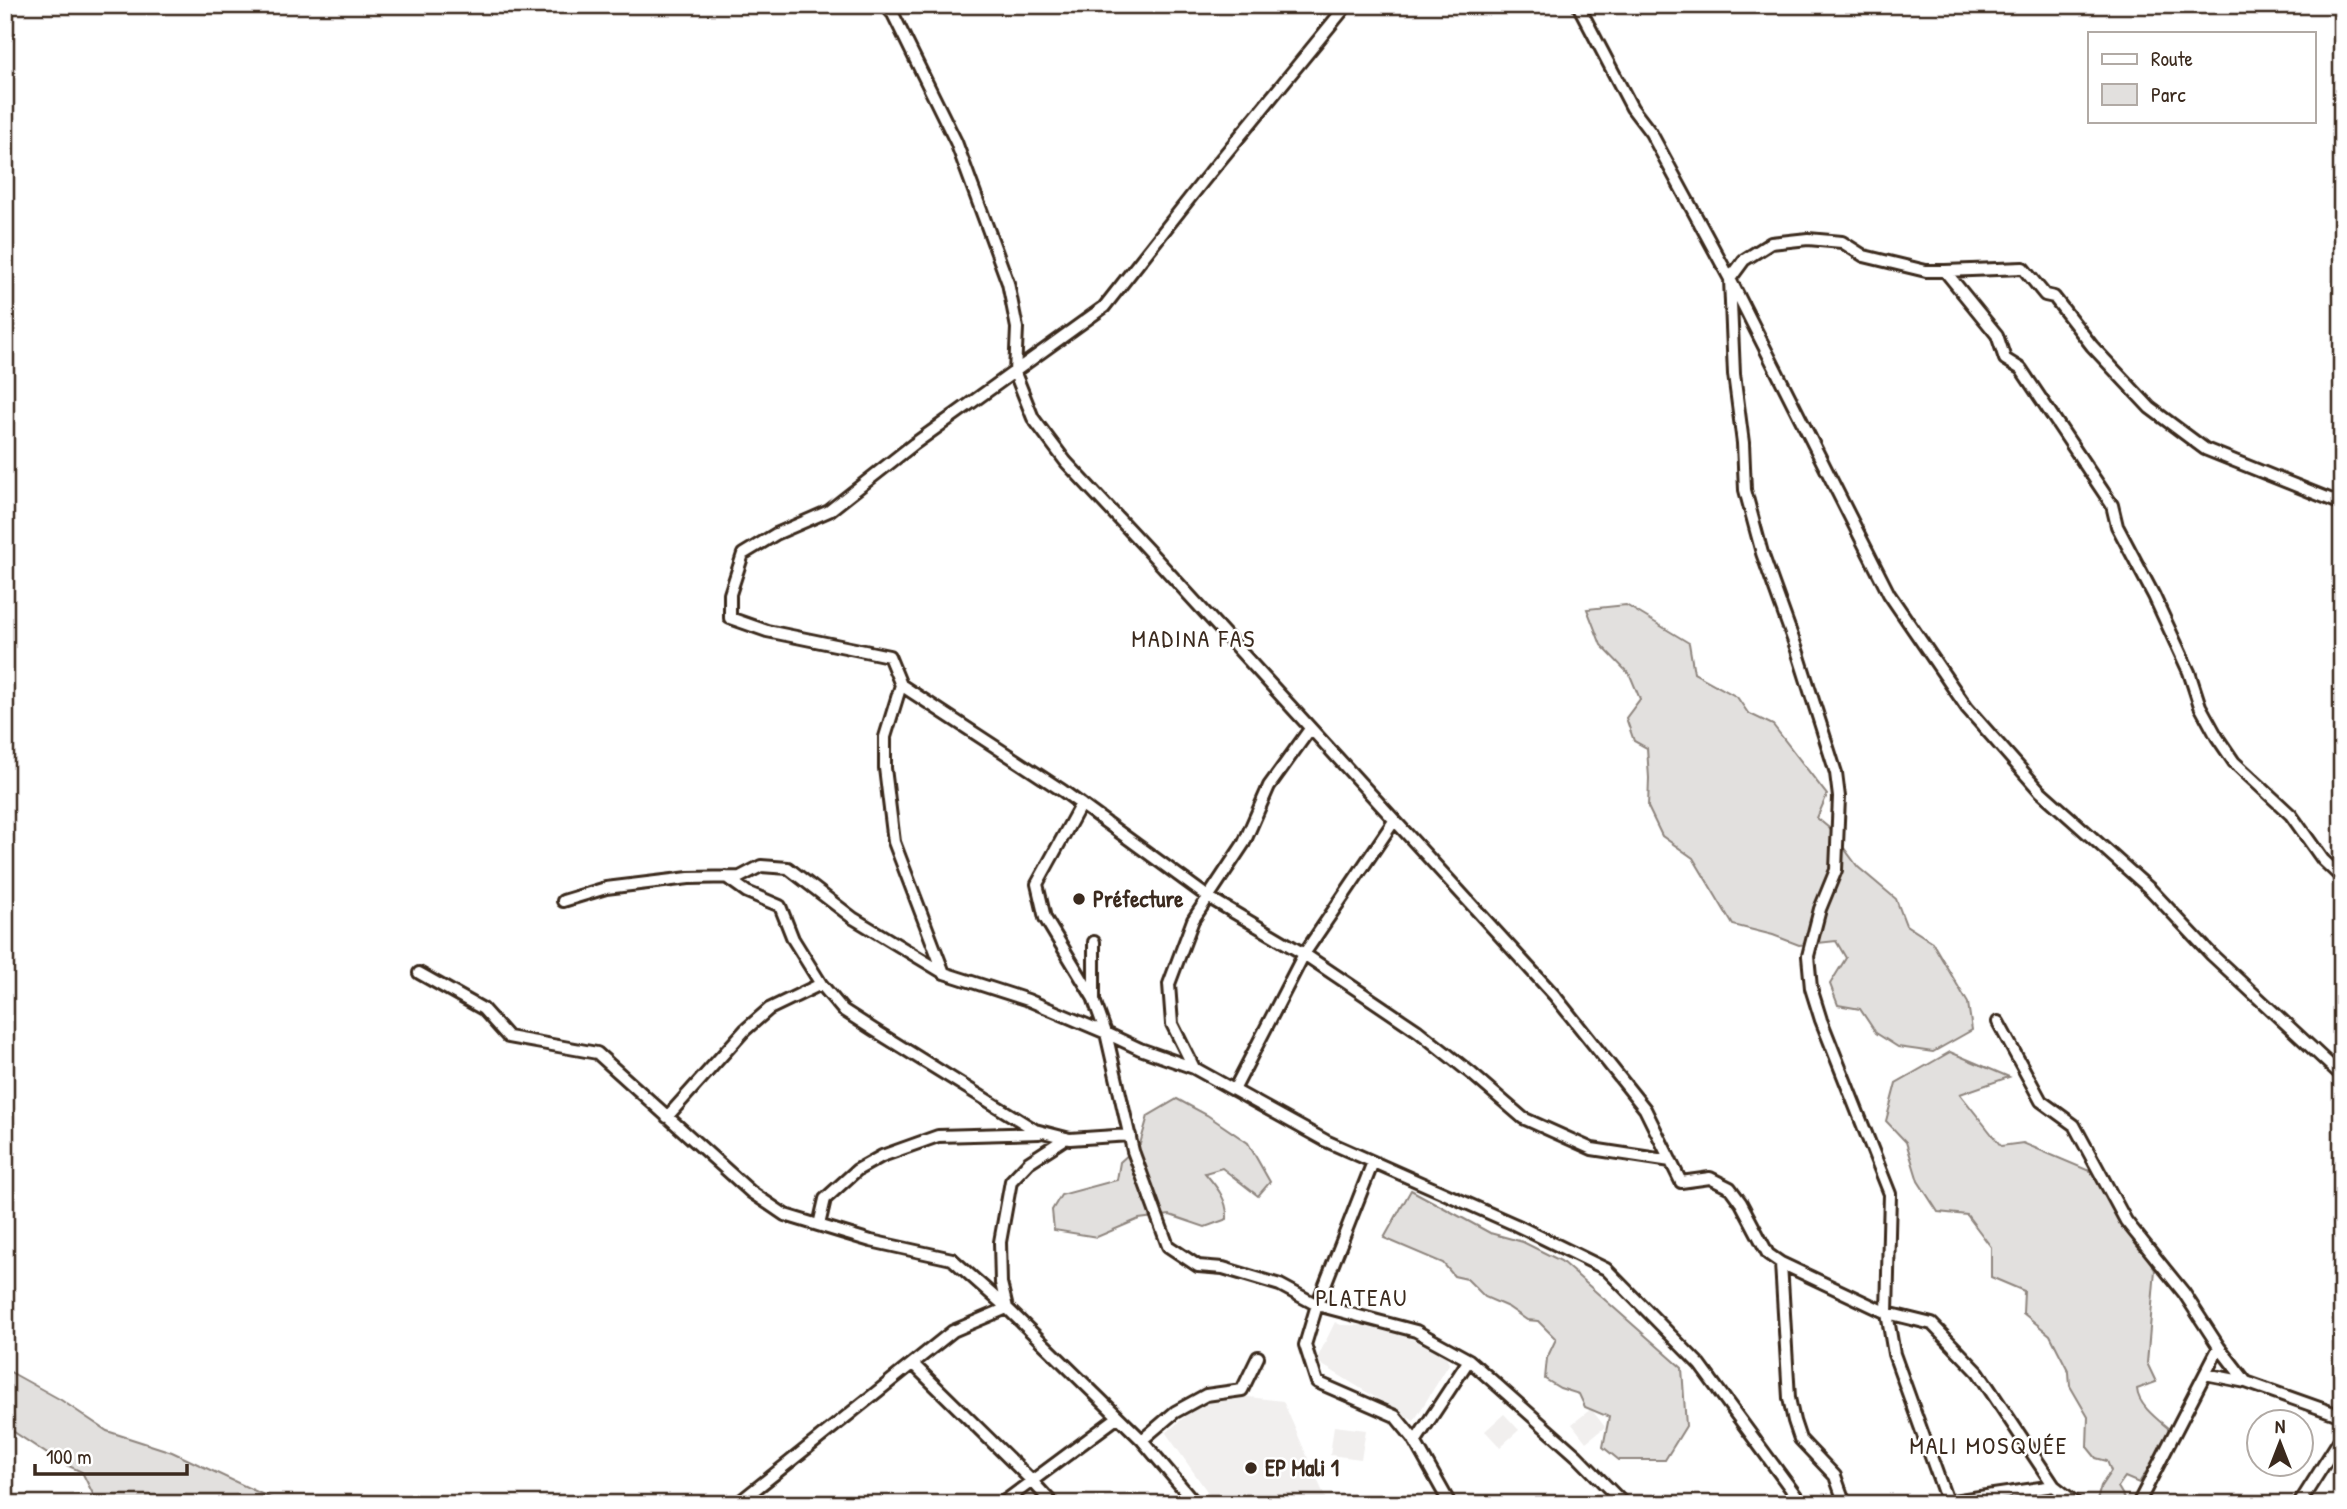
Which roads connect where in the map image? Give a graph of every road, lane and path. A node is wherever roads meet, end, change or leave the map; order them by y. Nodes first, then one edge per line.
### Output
1 (885, 5) edge
2 (1346, 5) edge
3 (1578, 5) edge
4 (1945, 271) junction
5 (1730, 279) junction
6 (1015, 373) junction
7 (2342, 503) edge
8 (901, 685) junction
9 (1310, 729) junction
10 (1080, 804) junction
11 (1394, 821) junction
12 (726, 877) junction
13 (2342, 878) edge
14 (1208, 897) junction
15 (563, 901) dead end
16 (1094, 943) dead end
17 (1304, 954) junction
18 (944, 972) junction
19 (419, 973) dead end
20 (821, 984) junction
21 (1094, 1000) junction
22 (1998, 1023) dead end
23 (1107, 1032) junction
24 (1194, 1068) junction
25 (2342, 1076) edge
26 (1234, 1090) junction
27 (667, 1117) junction
28 (1046, 1133) junction
29 (1130, 1135) junction
30 (1066, 1138) junction
31 (1671, 1161) junction
32 (1373, 1162) junction
33 (819, 1225) junction
34 (1781, 1263) junction
35 (1317, 1305) junction
36 (1007, 1308) junction
37 (1887, 1313) junction
38 (2219, 1347) junction
39 (1258, 1357) dead end
40 (1469, 1360) junction
41 (913, 1364) junction
42 (2205, 1374) junction
43 (2246, 1382) junction
44 (2342, 1416) edge
45 (1118, 1417) junction
46 (2342, 1436) edge
47 (1142, 1440) junction
48 (1415, 1442) junction
49 (1032, 1481) junction
50 (2054, 1486) junction
51 (1947, 1503) edge
52 (737, 1504) edge
53 (1001, 1504) edge
54 (1053, 1504) edge
55 (1196, 1504) edge
56 (1450, 1504) edge
57 (1624, 1504) edge
58 (1801, 1504) edge
59 (1845, 1504) edge
60 (1932, 1504) edge
61 (2077, 1504) edge
62 (2138, 1504) edge
63 (2299, 1504) edge

1 - 6 street
2 - 6 street
3 - 5 street
4 - 5 street
4 - 7 street
4 - 13 street
5 - 25 street
5 - 37 street
6 - 8 street
6 - 9 street
8 - 10 street
8 - 18 street
9 - 11 street
9 - 14 street
10 - 14 street
10 - 21 street
11 - 17 street
11 - 31 street
12 - 15 street
12 - 18 street
12 - 20 street
14 - 17 street
14 - 24 street
16 - 21 street
17 - 26 street
17 - 31 street
18 - 23 street
19 - 27 street
20 - 27 street
20 - 28 street
21 - 23 street
22 - 38 street
23 - 24 street
23 - 29 street
24 - 26 street
26 - 32 street
27 - 33 street
28 - 30 street
28 - 33 street
29 - 30 street
29 - 35 street
30 - 36 street
31 - 34 street
32 - 35 street
32 - 58 street
33 - 36 street
34 - 37 street
34 - 59 street
35 - 40 street
35 - 48 street
36 - 41 street
36 - 45 street
37 - 50 street
37 - 51 street
38 - 42 street
38 - 43 street
39 - 47 street
40 - 48 street
40 - 57 street
41 - 49 street
41 - 52 street
42 - 43 street
42 - 62 street
43 - 44 street
45 - 47 street
45 - 49 street
46 - 63 street
47 - 55 street
48 - 56 street
49 - 53 street
49 - 54 street
50 - 51 street
50 - 61 street
51 - 60 street

